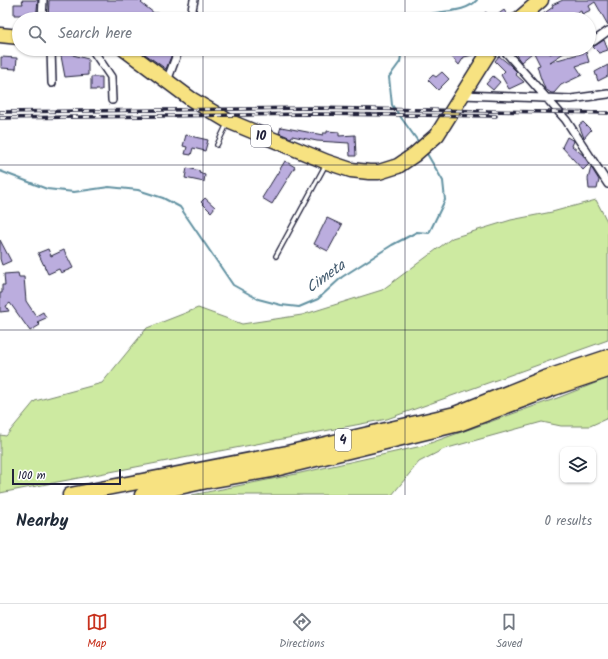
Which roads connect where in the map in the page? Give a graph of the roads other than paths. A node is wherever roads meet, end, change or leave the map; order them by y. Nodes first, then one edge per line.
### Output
1 (43, 0) edge
2 (194, 0) edge
3 (540, 0) edge
4 (42, 12) edge
5 (191, 12) edge
6 (527, 12) edge
7 (608, 31) edge
8 (0, 35) edge
9 (12, 36) edge
10 (596, 40) edge
11 (51, 56) edge
12 (97, 56) edge
13 (133, 56) edge
14 (176, 56) edge
15 (487, 56) edge
16 (509, 56) edge
17 (167, 81) junction
18 (52, 83) dead end
19 (608, 94) edge
20 (462, 95) junction
21 (547, 98) junction
22 (112, 100) dead end
23 (228, 121) junction
24 (217, 145) dead end
25 (327, 162) junction
26 (608, 184) edge
27 (276, 256) dead end
28 (608, 357) edge
29 (608, 370) edge
30 (70, 495) edge
31 (142, 495) edge

1 - 4 street
2 - 5 street
3 - 6 highway
7 - 10 street
8 - 9 highway
11 - 18 street
12 - 22 street
13 - 17 highway, 10
14 - 17 street
15 - 20 highway, 10
16 - 21 street
17 - 23 highway, 10
19 - 21 street
20 - 21 street
20 - 25 highway, 10
21 - 26 street
23 - 24 lane
23 - 25 highway, 10
25 - 27 lane
28 - 30 highway, 4
29 - 31 highway, 4

